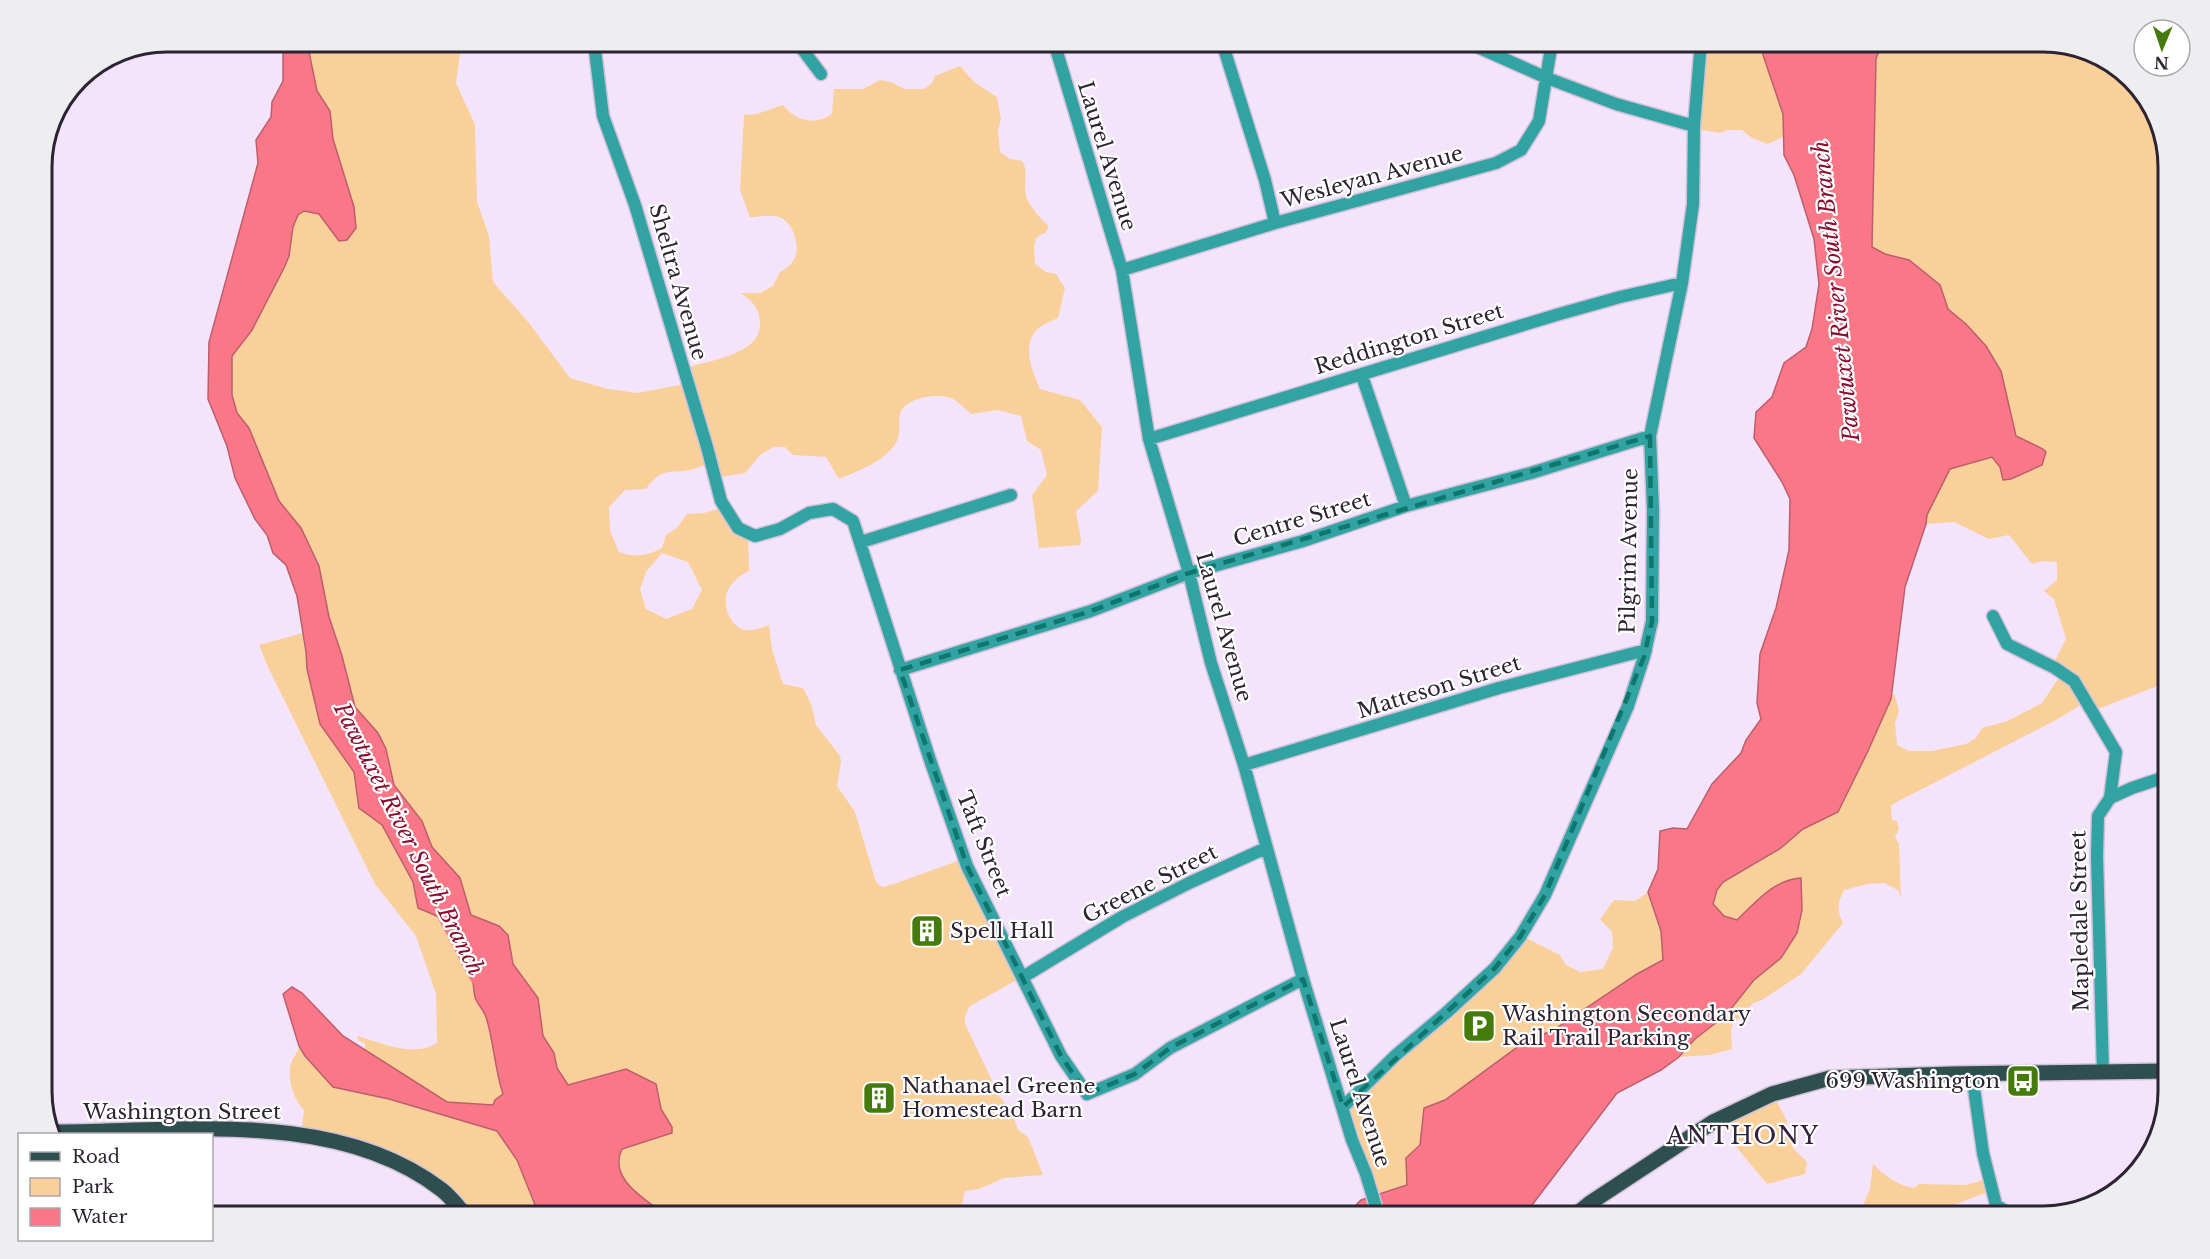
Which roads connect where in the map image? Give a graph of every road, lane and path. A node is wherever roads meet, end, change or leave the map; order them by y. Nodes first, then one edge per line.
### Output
1 (595, 52) edge
2 (804, 52) edge
3 (1057, 52) edge
4 (1225, 52) edge
5 (1488, 52) edge
6 (1551, 52) edge
7 (1700, 52) edge
8 (821, 74) dead end
9 (1547, 78) junction
10 (1694, 126) junction
11 (1275, 223) junction
12 (1122, 270) junction
13 (1682, 283) junction
14 (1362, 375) junction
15 (1650, 436) junction
16 (1149, 439) junction
17 (1011, 495) dead end
18 (1406, 506) junction
19 (833, 509) joint
20 (861, 542) junction
21 (1189, 573) junction
22 (1992, 616) dead end
23 (1646, 650) junction
24 (900, 670) junction
25 (1244, 765) junction
26 (2158, 779) edge
27 (2110, 798) junction
28 (1266, 848) junction
29 (1023, 977) junction
30 (1303, 979) junction
31 (2103, 1073) junction
32 (1972, 1074) junction
33 (2158, 1075) edge
34 (1343, 1107) junction
35 (60, 1132) edge
36 (101, 1133) edge
37 (458, 1207) edge
38 (1376, 1207) edge
39 (1585, 1207) edge
40 (1999, 1207) edge

1 - 19 street, Sheltra Avenue
2 - 8 street
3 - 12 street, Laurel Avenue
4 - 11 street
5 - 9 street
6 - 9 street, Wesleyan Avenue
7 - 10 street, Pilgrim Avenue
9 - 10 street
9 - 11 street, Wesleyan Avenue
10 - 13 street, Pilgrim Avenue
11 - 12 street, Wesleyan Avenue
12 - 16 street, Laurel Avenue
13 - 14 street, Reddington Street
13 - 15 street, Pilgrim Avenue
14 - 16 street, Reddington Street
14 - 18 street
15 - 18 street, Centre Street
15 - 23 street, Pilgrim Avenue
16 - 21 street, Laurel Avenue
17 - 20 street
18 - 21 street, Centre Street
19 - 20 street, Taft Street
20 - 24 street, Taft Street
21 - 24 street, Centre Street
21 - 25 street, Laurel Avenue
22 - 27 street, Mapledale Street
23 - 25 street, Matteson Street
23 - 34 street, Pilgrim Avenue
24 - 29 street, Taft Street
25 - 28 street, Laurel Avenue
26 - 27 street
27 - 31 street, Mapledale Street
28 - 29 street, Greene Street
28 - 30 street, Laurel Avenue
29 - 30 street, Taft Street
30 - 34 street, Laurel Avenue
31 - 32 main road
31 - 33 main road
32 - 39 main road
32 - 40 street
34 - 38 street, Laurel Avenue
35 - 36 main road, Washington Street
36 - 37 main road, Washington Street

